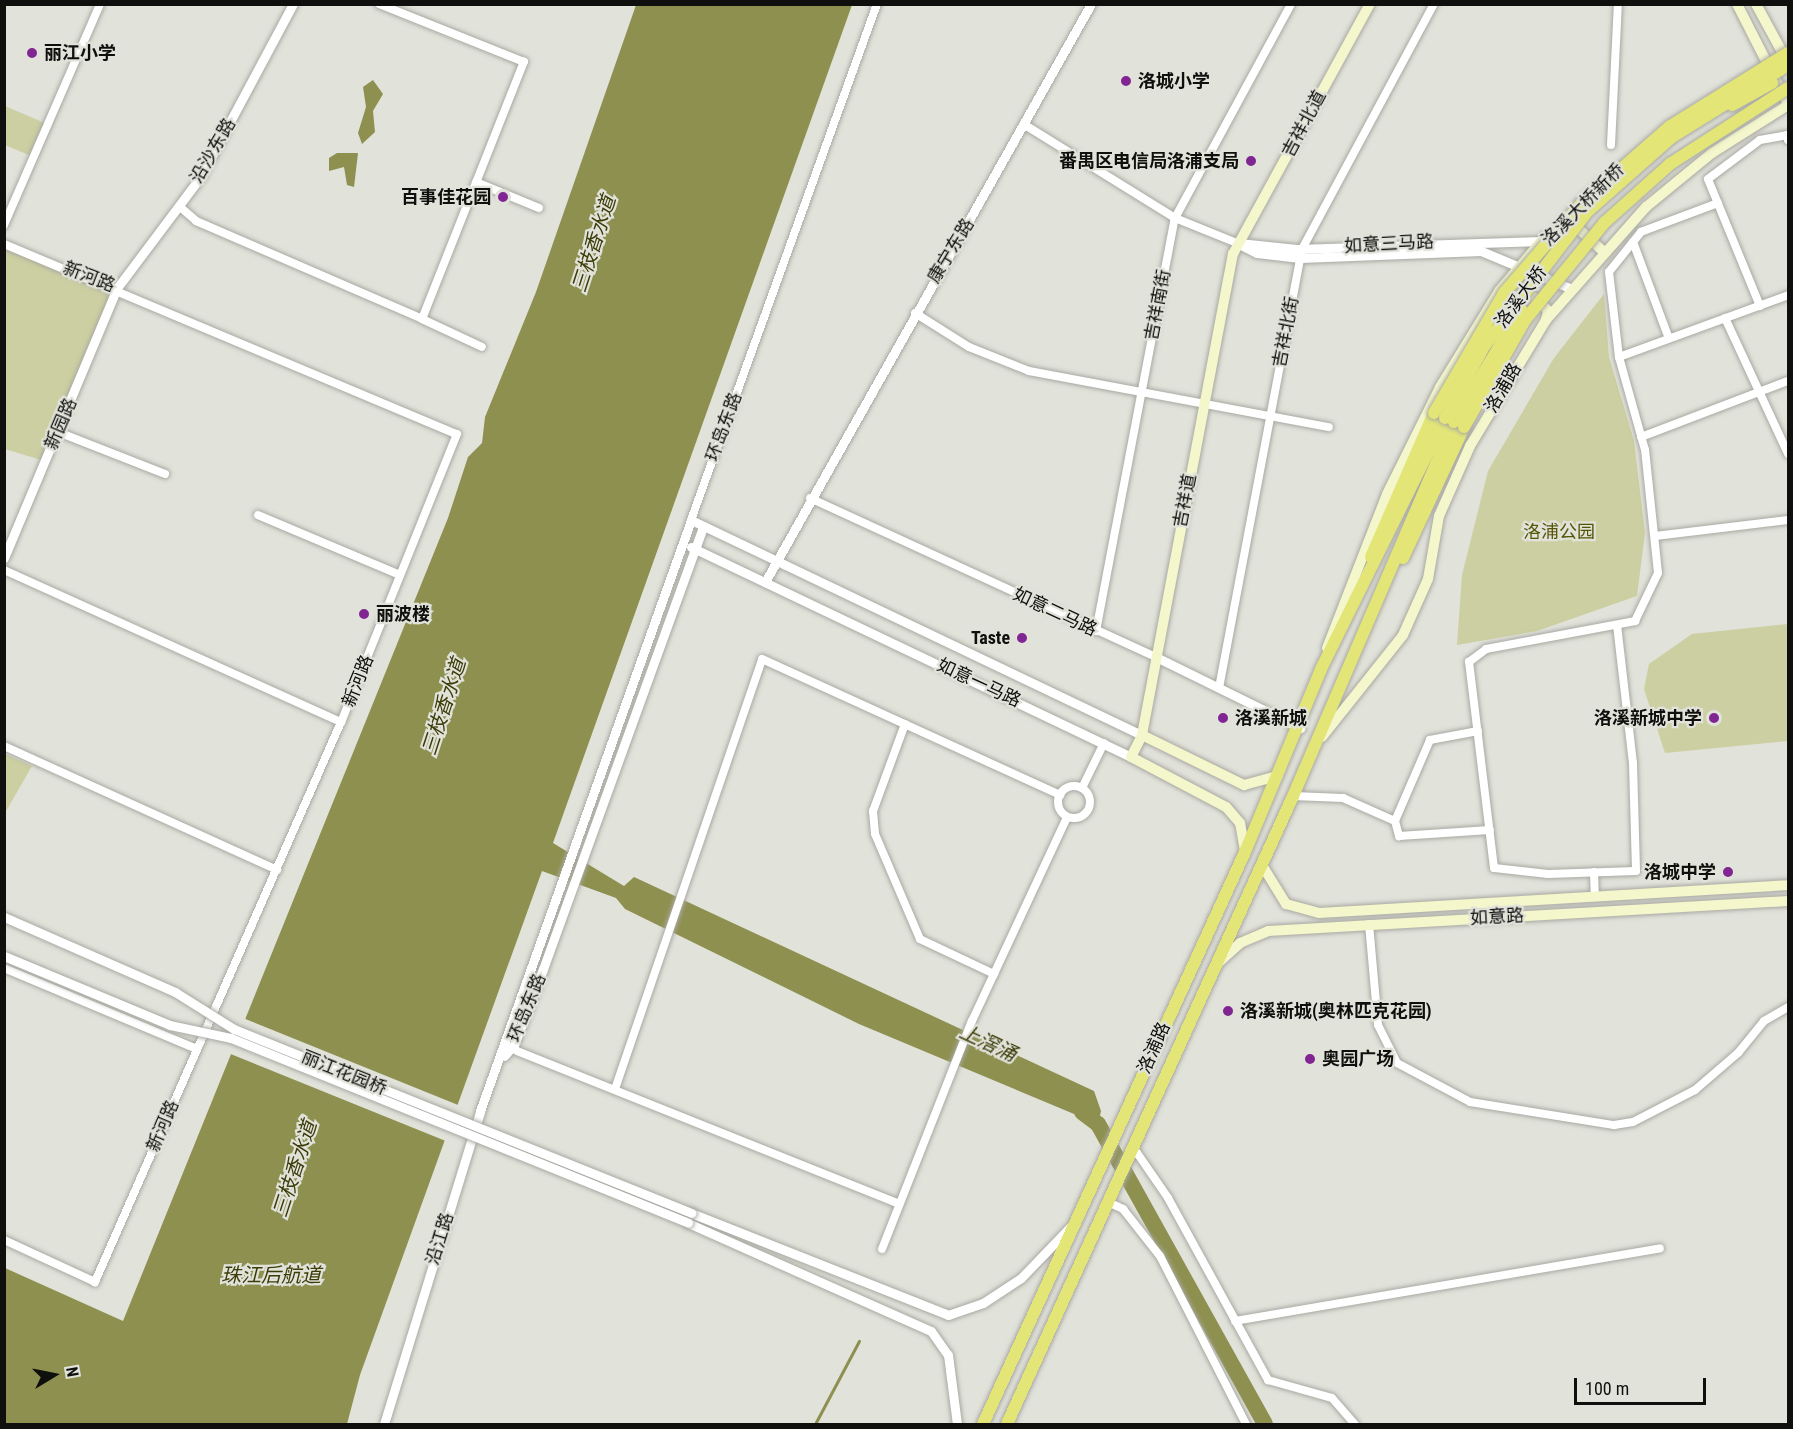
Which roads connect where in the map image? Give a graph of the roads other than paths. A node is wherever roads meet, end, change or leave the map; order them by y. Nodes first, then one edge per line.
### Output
1 (100, 4) edge
2 (293, 4) edge
3 (380, 4) edge
4 (877, 4) edge
5 (1091, 4) edge
6 (1291, 4) edge
7 (1370, 4) edge
8 (1434, 4) edge
9 (1618, 4) edge
10 (1737, 4) edge
11 (1756, 4) edge
12 (1787, 57) edge
13 (1767, 62) junction
14 (1788, 73) edge
15 (1788, 88) edge
16 (1788, 104) edge
17 (1025, 125) junction
18 (1788, 140) edge
19 (1611, 145) dead end
20 (476, 182) junction
21 (1718, 203) junction
22 (179, 206) junction
23 (539, 208) dead end
24 (1564, 216) junction
25 (1175, 218) junction
26 (4, 225) edge
27 (1541, 241) junction
28 (1633, 242) junction
29 (1237, 243) junction
30 (4, 244) edge
31 (1604, 252) junction
32 (1301, 253) junction
33 (1518, 267) junction
34 (117, 288) junction
35 (1572, 289) junction
36 (1499, 291) junction
37 (1788, 295) edge
38 (1761, 306) junction
39 (915, 313) junction
40 (1725, 318) junction
41 (422, 319) junction
42 (1546, 320) junction
43 (1668, 336) junction
44 (482, 347) dead end
45 (1618, 357) junction
46 (1788, 381) edge
47 (1141, 393) junction
48 (1762, 393) junction
49 (1204, 405) junction
50 (1270, 416) junction
51 (1449, 420) junction
52 (1329, 427) dead end
53 (58, 432) junction
54 (1641, 437) junction
55 (1788, 454) edge
56 (165, 474) dead end
57 (810, 498) junction
58 (258, 516) dead end
59 (691, 520) junction
60 (1788, 520) edge
61 (704, 525) junction
62 (1655, 537) junction
63 (683, 543) junction
64 (695, 548) junction
65 (776, 557) junction
66 (4, 558) edge
67 (4, 570) edge
68 (400, 575) junction
69 (765, 582) junction
70 (1617, 625) junction
71 (1095, 631) junction
72 (1156, 657) junction
73 (1321, 669) junction
74 (1219, 688) junction
75 (342, 722) junction
76 (905, 724) junction
77 (1300, 728) junction
78 (1478, 730) junction
79 (1142, 735) junction
80 (1104, 743) junction
81 (1317, 744) junction
82 (4, 746) edge
83 (1131, 757) junction
84 (1278, 776) junction
85 (1082, 788) junction
86 (1060, 795) junction
87 (1293, 796) junction
88 (1067, 817) junction
89 (1395, 821) junction
90 (1490, 830) junction
91 (1245, 852) junction
92 (579, 853) junction
93 (1262, 865) junction
94 (277, 870) junction
95 (1594, 872) junction
96 (1788, 885) edge
97 (1595, 895) junction
98 (1788, 901) edge
99 (4, 917) edge
100 (1369, 924) junction
101 (4, 956) edge
102 (1216, 965) junction
103 (4, 968) edge
104 (994, 974) junction
105 (1788, 1007) edge
106 (197, 1049) junction
107 (517, 1051) dead end
108 (503, 1057) joint
109 (615, 1089) junction
110 (1133, 1147) junction
111 (1108, 1202) junction
112 (899, 1204) junction
113 (1075, 1222) junction
114 (4, 1240) edge
115 (1660, 1248) dead end
116 (882, 1249) dead end
117 (1235, 1321) junction
118 (384, 1425) edge
119 (957, 1425) edge
120 (983, 1425) edge
121 (1007, 1425) edge
122 (1246, 1425) edge
123 (1355, 1425) edge

1 - 26 street
2 - 22 street, 沿沙东路
3 - 20 street
4 - 59 street, 环岛东路
5 - 17 street, 康宁东路
6 - 25 street, 吉祥南街
7 - 29 main road, 吉祥北道
8 - 32 street, 吉祥北街
9 - 19 street
10 - 13 main road
11 - 12 main road
12 - 13 main road, 洛浦路
12 - 51 highway, 洛溪大桥新桥, bridge
13 - 16 main road
13 - 24 main road, 洛浦路
14 - 51 highway, 洛溪大桥, bridge
15 - 51 highway, 洛溪大桥新桥, bridge
16 - 31 main road, 洛浦路
17 - 25 street, 如意三马路
17 - 39 street, 康宁东路
18 - 21 street
20 - 23 street
20 - 41 street
21 - 28 street
21 - 38 street
22 - 34 street, 沿沙东路
22 - 41 street
24 - 27 main road, 洛浦路
24 - 31 main road
25 - 29 street, 如意三马路
25 - 47 street, 吉祥南街
27 - 32 street, 如意三马路
27 - 33 main road, 洛浦路
28 - 43 street
28 - 45 street
29 - 32 street, 如意三马路
29 - 49 main road, 吉祥道
30 - 34 street, 新河路
31 - 35 main road, 洛浦路
32 - 33 street, 如意三马路
32 - 50 street, 吉祥北街
33 - 35 street, 如意三马路
33 - 36 main road, 洛浦路
34 - 53 street, 新园路
34 - 68 street, 新河路
35 - 42 main road, 洛浦路
36 - 42 main road
36 - 73 main road, 洛浦路
37 - 38 street
38 - 40 street
39 - 47 street
39 - 57 street, 康宁东路
40 - 43 street
40 - 48 street
41 - 44 street
42 - 81 main road, 洛浦路
43 - 45 street
45 - 54 street
46 - 48 street
47 - 49 street
47 - 71 street, 吉祥南街
48 - 54 street
48 - 55 street
49 - 50 street
49 - 72 main road, 吉祥道
50 - 52 street
50 - 74 street, 吉祥北街
51 - 73 highway
51 - 81 highway
53 - 56 street
53 - 66 street, 新园路
54 - 62 street
57 - 65 street, 康宁东路
57 - 71 street, 如意二马路
58 - 68 street
59 - 61 street, 如意一马路
59 - 63 street, 环岛东路
60 - 62 street
61 - 64 street
61 - 65 street, 如意一马路
62 - 70 street
63 - 64 street, 如意一马路
63 - 92 street, 环岛东路
64 - 69 street, 如意一马路
64 - 92 street
65 - 69 street, 康宁东路
65 - 79 street, 如意一马路
67 - 75 street
68 - 75 street, 新河路
69 - 80 street, 如意一马路
70 - 78 street
70 - 95 street
71 - 72 street, 如意二马路
72 - 74 street, 如意二马路
72 - 79 main road, 吉祥道
73 - 77 highway, 洛浦路
74 - 77 street, 如意二马路
75 - 94 street, 新河路
76 - 86 street
76 - 104 street
76 - 109 street
77 - 84 highway, 洛浦路
78 - 89 street
78 - 90 street
79 - 83 main road, 吉祥道
79 - 84 main road, 如意一马路
80 - 83 street, 如意一马路
80 - 85 street
81 - 87 highway, 洛浦路
82 - 94 street
83 - 91 main road, 如意一马路
84 - 91 highway, 洛浦路
85 - 86 street
85 - 88 street
86 - 88 street
87 - 89 street
87 - 93 highway, 洛浦路
88 - 104 street
89 - 90 street
90 - 95 street
91 - 113 highway, 洛浦路
92 - 108 street, 环岛东路
93 - 97 main road, 如意路
93 - 102 highway, 洛浦路
94 - 106 street, 新河路
95 - 97 street
96 - 97 main road, 如意路
98 - 100 main road, 如意路
99 - 113 street, 丽江花园桥, bridge
100 - 102 main road, 如意路
100 - 105 street
101 - 119 street, 丽江花园桥, bridge
102 - 110 highway, 洛浦路
103 - 106 street
104 - 112 street
106 - 114 street, 新河路
107 - 109 street
108 - 118 street, 沿江路
109 - 112 street
110 - 111 highway, 洛浦路
110 - 117 street
111 - 121 highway, 洛浦路
111 - 122 street
112 - 116 street
113 - 120 highway, 洛浦路
115 - 117 street
117 - 123 street

